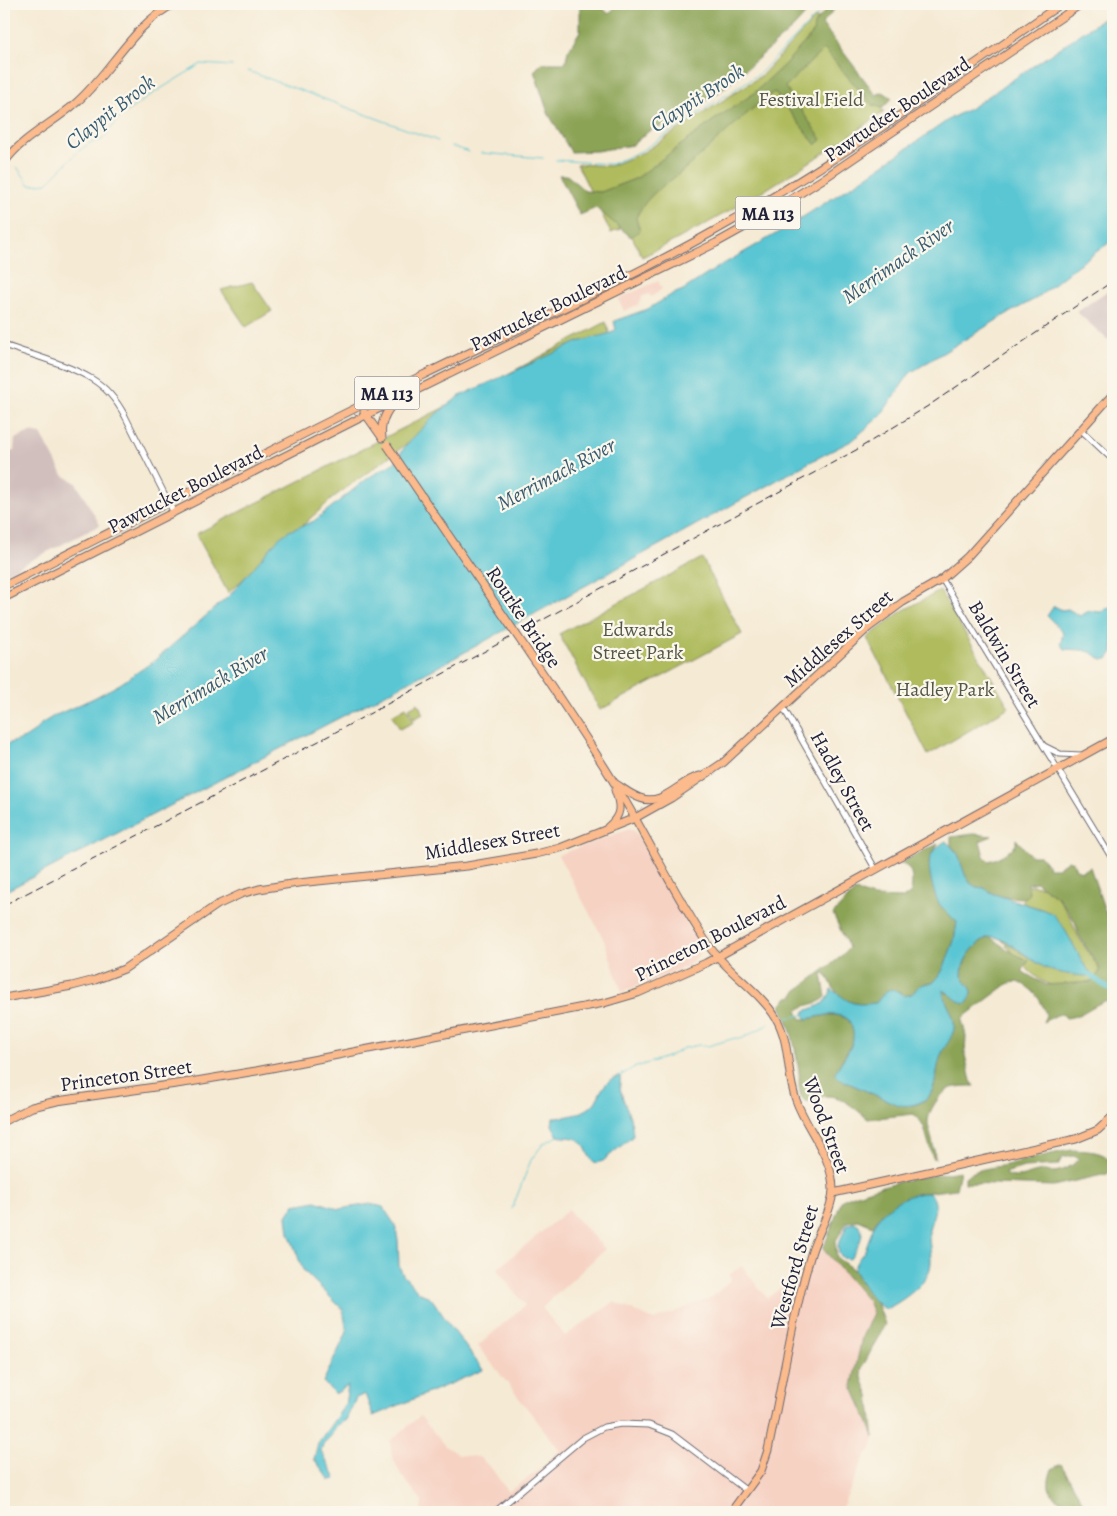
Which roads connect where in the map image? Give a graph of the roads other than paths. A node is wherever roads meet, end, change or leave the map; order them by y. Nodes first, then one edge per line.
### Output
1 (174, 4) edge
2 (1061, 4) edge
3 (1081, 4) edge
4 (4, 163) edge
5 (4, 345) edge
6 (1113, 394) edge
7 (407, 395) junction
8 (360, 406) junction
9 (366, 415) junction
10 (1081, 430) junction
11 (382, 438) junction
12 (1113, 460) edge
13 (169, 504) junction
14 (174, 513) junction
15 (942, 579) junction
16 (4, 586) edge
17 (4, 598) edge
18 (783, 707) junction
19 (1113, 739) edge
20 (1042, 744) junction
21 (1084, 755) junction
22 (1058, 770) junction
23 (705, 775) junction
24 (614, 782) junction
25 (635, 818) junction
26 (603, 831) junction
27 (1113, 860) edge
28 (876, 870) junction
29 (717, 956) junction
30 (4, 998) edge
31 (256, 1071) joint
32 (1113, 1116) edge
33 (4, 1121) edge
34 (833, 1193) junction
35 (747, 1491) junction
36 (495, 1512) edge
37 (731, 1512) edge

1 - 4 main road
2 - 8 main road, Pawtucket Boulevard / MA 113
3 - 7 main road, Pawtucket Boulevard / MA 113
5 - 13 street
6 - 10 main road, Middlesex Street
7 - 9 main road, Pawtucket Boulevard / MA 113
7 - 11 main road
8 - 9 main road, Rourke Bridge
8 - 13 main road, Pawtucket Boulevard / MA 113
9 - 11 main road, Rourke Bridge
9 - 14 main road, Pawtucket Boulevard / MA 113
10 - 12 street
10 - 15 main road, Middlesex Street
11 - 24 main road, Rourke Bridge, bridge
13 - 14 street
13 - 16 main road, Pawtucket Boulevard / MA 113
14 - 17 main road, Pawtucket Boulevard / MA 113
15 - 18 main road, Middlesex Street
15 - 20 street, Baldwin Street
18 - 23 main road, Middlesex Street
18 - 28 street, Hadley Street
19 - 21 main road, Princeton Boulevard
20 - 21 street
20 - 22 street, Baldwin Street
21 - 22 main road, Princeton Boulevard
22 - 27 street, Baldwin Street
22 - 28 main road, Princeton Boulevard
23 - 24 main road
23 - 25 main road, Middlesex Street
24 - 25 main road, Rourke Bridge
24 - 26 main road
25 - 26 main road, Middlesex Street
25 - 29 main road, Wood Street
26 - 30 main road, Middlesex Street
28 - 29 main road, Princeton Boulevard
29 - 31 main road, Princeton Boulevard
29 - 34 main road, Wood Street
31 - 33 main road, Princeton Street
32 - 34 main road, Westford Street
34 - 35 main road, Westford Street
35 - 36 street
35 - 37 main road, Westford Street

